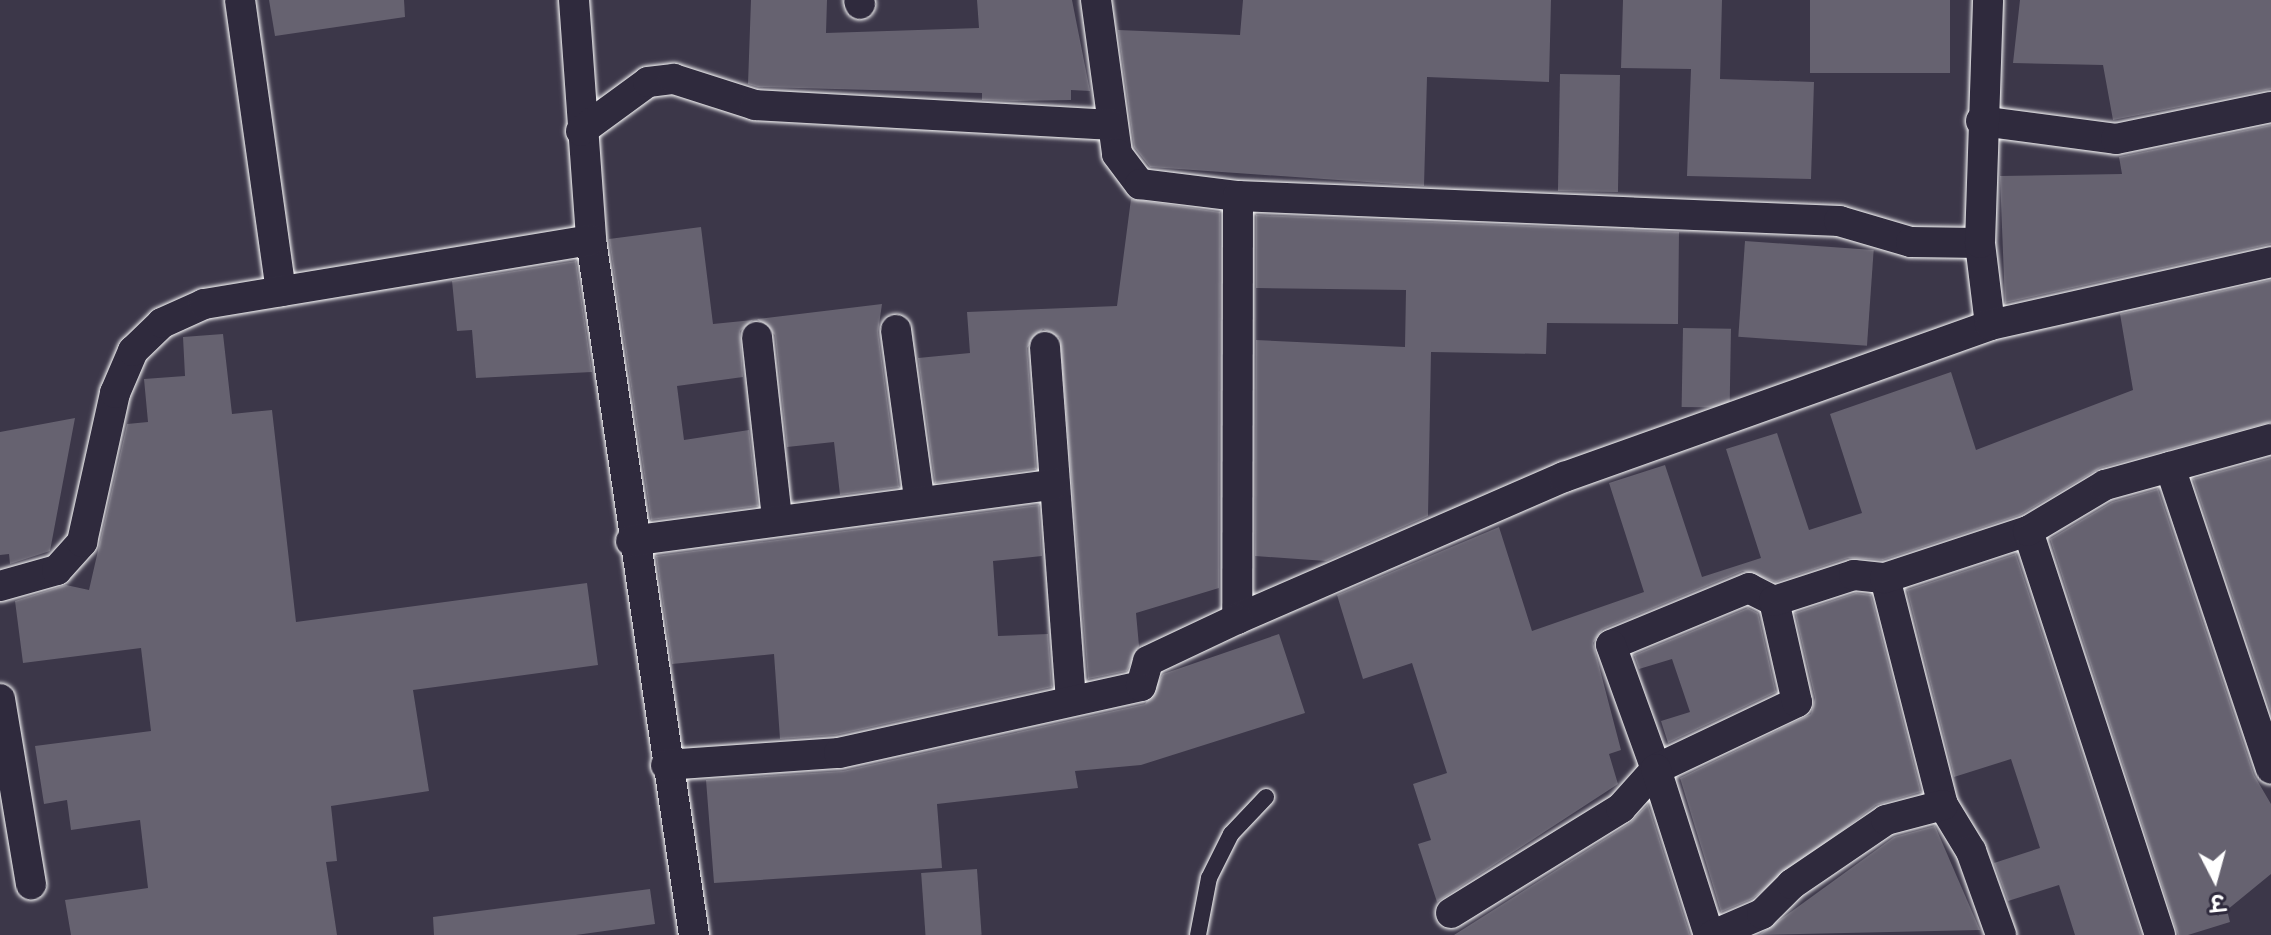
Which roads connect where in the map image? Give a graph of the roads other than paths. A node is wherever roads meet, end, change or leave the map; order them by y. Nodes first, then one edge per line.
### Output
1 (240, 0) edge
2 (574, 0) edge
3 (1096, 0) edge
4 (1988, 0) edge
5 (2271, 107) edge
6 (1981, 121) junction
7 (1111, 125) junction
8 (581, 131) junction
9 (1238, 196) junction
10 (591, 240) junction
11 (1980, 243) junction
12 (2271, 262) edge
13 (281, 291) junction
14 (1990, 325) junction
15 (896, 330) dead end
16 (757, 337) dead end
17 (1045, 347) dead end
18 (2271, 439) edge
19 (2170, 467) junction
20 (1053, 485) junction
21 (919, 499) junction
22 (777, 517) junction
23 (2028, 531) junction
24 (631, 541) junction
25 (1885, 578) junction
26 (0, 586) edge
27 (1774, 601) junction
28 (1237, 619) junction
29 (0, 699) edge
30 (1071, 699) junction
31 (666, 765) junction
32 (1656, 769) junction
33 (2271, 769) edge
34 (1266, 797) dead end
35 (1943, 805) junction
36 (31, 884) dead end
37 (1451, 913) dead end
38 (694, 935) edge
39 (1198, 935) edge
40 (1711, 935) edge
41 (2001, 935) edge
42 (2160, 935) edge

1 - 13 street
2 - 8 street
3 - 7 street
4 - 6 street
5 - 6 street
6 - 11 street
7 - 8 street
7 - 9 street
8 - 10 street
9 - 11 street
9 - 28 street
10 - 13 street
10 - 24 street
11 - 14 street
12 - 14 street
13 - 26 street
14 - 28 street
15 - 21 street
16 - 22 street
17 - 20 street
18 - 19 street
19 - 23 street
19 - 33 street
20 - 21 street
20 - 30 street
21 - 22 street
22 - 24 street
23 - 25 street
23 - 42 street
24 - 31 street
25 - 27 street
25 - 35 street
27 - 32 street
27 - 32 street
28 - 30 street
29 - 36 street
30 - 31 street
31 - 38 street
32 - 37 street
32 - 40 street
34 - 39 lane
35 - 40 street
35 - 41 street

